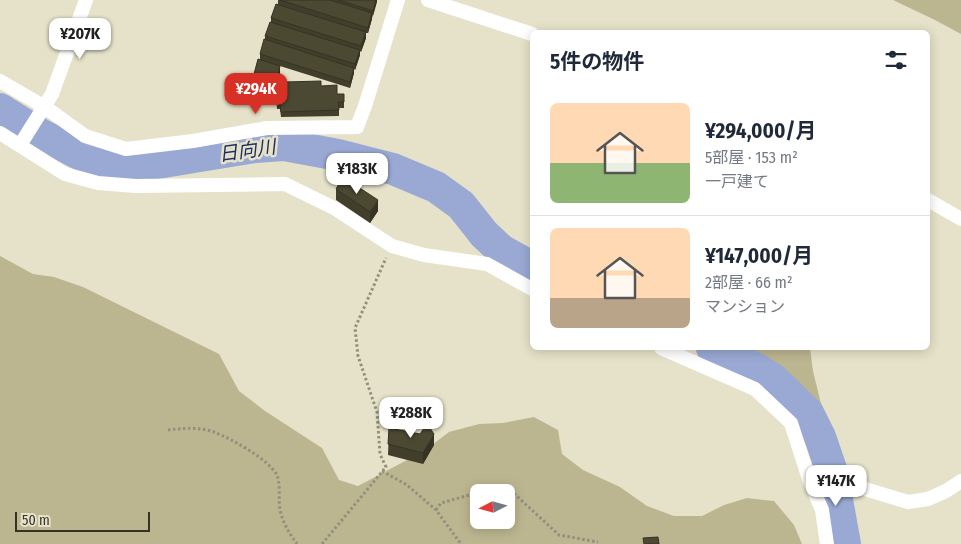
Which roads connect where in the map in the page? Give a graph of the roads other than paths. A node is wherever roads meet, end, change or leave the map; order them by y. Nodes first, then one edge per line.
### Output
1 (86, 0) edge
2 (398, 0) edge
3 (428, 0) edge
4 (530, 33) edge
5 (0, 81) edge
6 (45, 107) junction
7 (0, 133) edge
8 (20, 145) junction
9 (930, 201) edge
10 (961, 219) edge
11 (530, 289) edge
12 (666, 350) edge
13 (808, 479) junction
14 (961, 481) edge
15 (827, 544) edge

1 - 6 street
2 - 6 street
3 - 4 street
5 - 6 street
6 - 8 street
7 - 8 street
8 - 11 street
9 - 10 street
12 - 13 street
13 - 14 street
13 - 15 street

